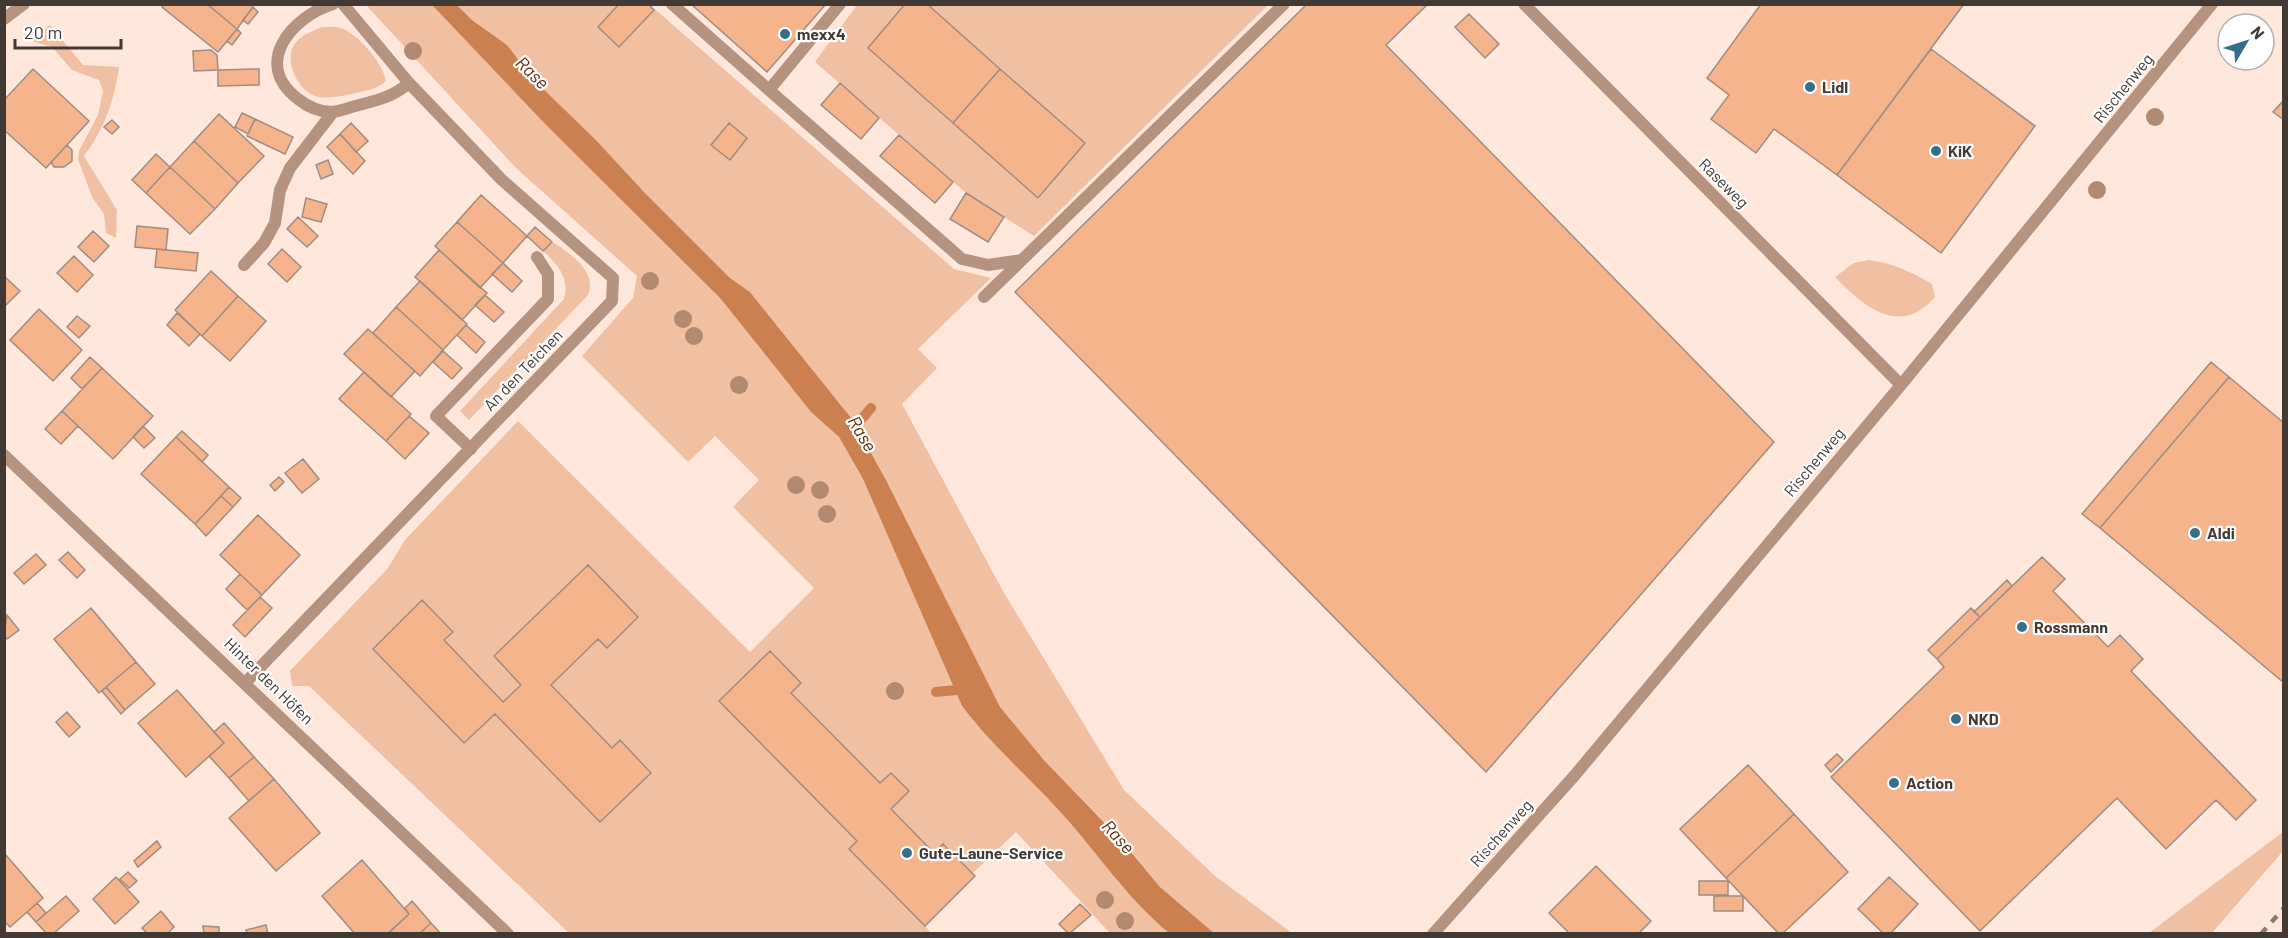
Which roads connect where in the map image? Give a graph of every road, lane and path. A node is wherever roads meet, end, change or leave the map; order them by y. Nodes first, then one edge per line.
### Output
1 (24, 4) edge
2 (333, 4) edge
3 (343, 4) edge
4 (672, 4) edge
5 (840, 4) edge
6 (1284, 4) edge
7 (1524, 4) edge
8 (2212, 4) edge
9 (4, 20) edge
10 (409, 83) junction
11 (768, 90) junction
12 (333, 112) junction
13 (537, 257) dead end
14 (1022, 260) junction
15 (244, 265) dead end
16 (984, 297) dead end
17 (1901, 385) junction
18 (471, 449) junction
19 (4, 455) edge
20 (246, 682) junction
21 (508, 933) edge
22 (1433, 933) edge

1 - 9 street
2 - 12 street
3 - 10 street, An den Teichen
4 - 11 street
5 - 11 street
6 - 14 street
7 - 17 street, Raseweg
8 - 17 street, Rischenweg
10 - 12 street
10 - 18 street, An den Teichen
11 - 14 street
12 - 15 street
13 - 18 street
14 - 16 street
17 - 22 street, Rischenweg
18 - 20 street, An den Teichen
19 - 20 street, Hinter den Höfen
20 - 21 street, Hinter den Höfen

